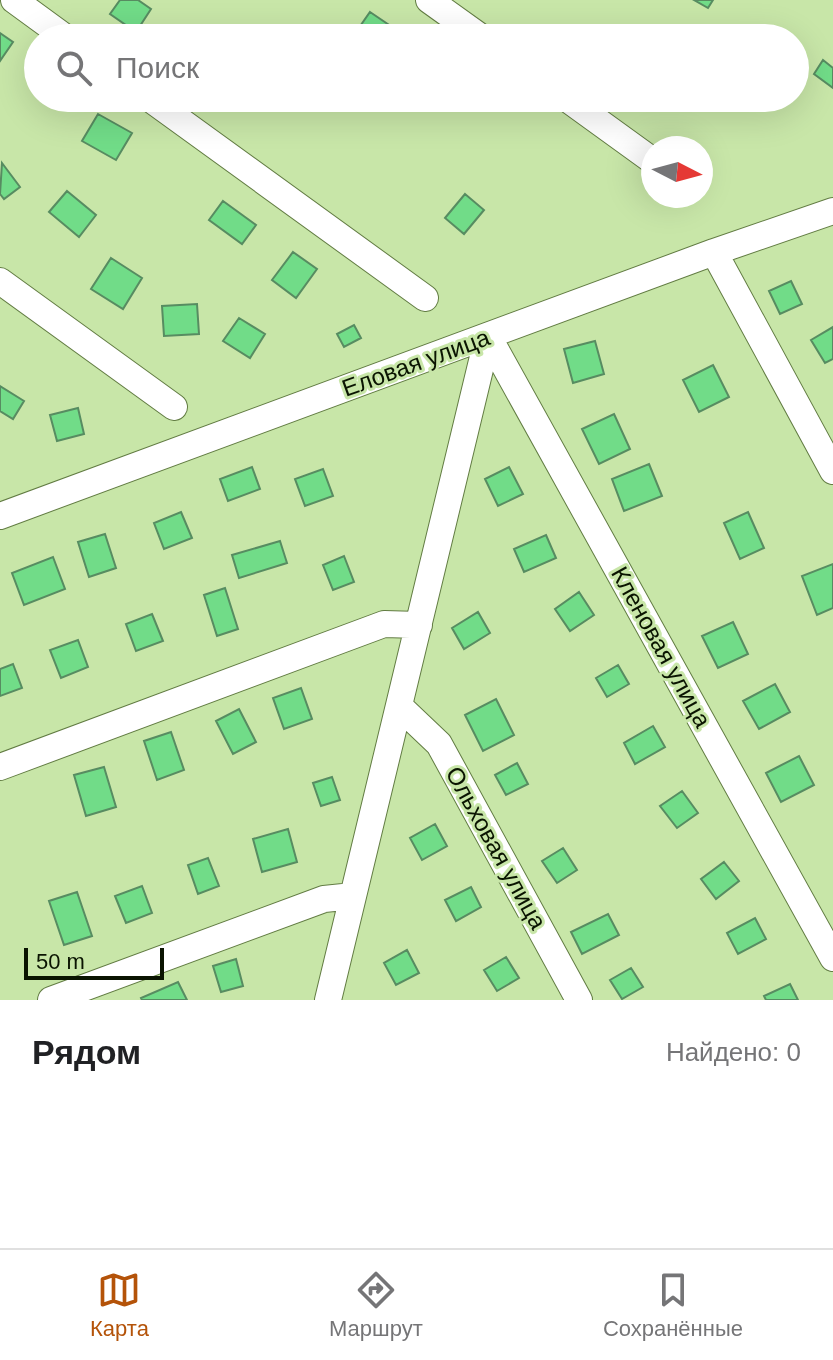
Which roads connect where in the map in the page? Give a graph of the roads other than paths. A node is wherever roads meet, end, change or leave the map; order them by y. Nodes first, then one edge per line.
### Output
1 (14, 0) edge
2 (429, 0) edge
3 (47, 24) edge
4 (462, 24) edge
5 (168, 112) edge
6 (585, 112) edge
7 (641, 152) edge
8 (833, 211) edge
9 (714, 252) junction
10 (0, 281) edge
11 (425, 298) dead end
12 (488, 336) junction
13 (174, 407) dead end
14 (833, 471) edge
15 (0, 516) edge
16 (419, 625) junction
17 (399, 706) junction
18 (0, 767) edge
19 (353, 896) junction
20 (833, 958) edge
21 (51, 1000) edge
22 (328, 1000) edge
23 (579, 1000) edge

1 - 3 street
2 - 4 street
5 - 11 street
6 - 7 street
8 - 9 street, Еловая улица
9 - 12 street, Еловая улица
9 - 14 street
10 - 13 street
12 - 15 street, Еловая улица
12 - 16 street
12 - 20 street, Кленовая улица
16 - 17 street
16 - 18 street
17 - 19 street
17 - 23 street, Ольховая улица
19 - 21 street
19 - 22 street

